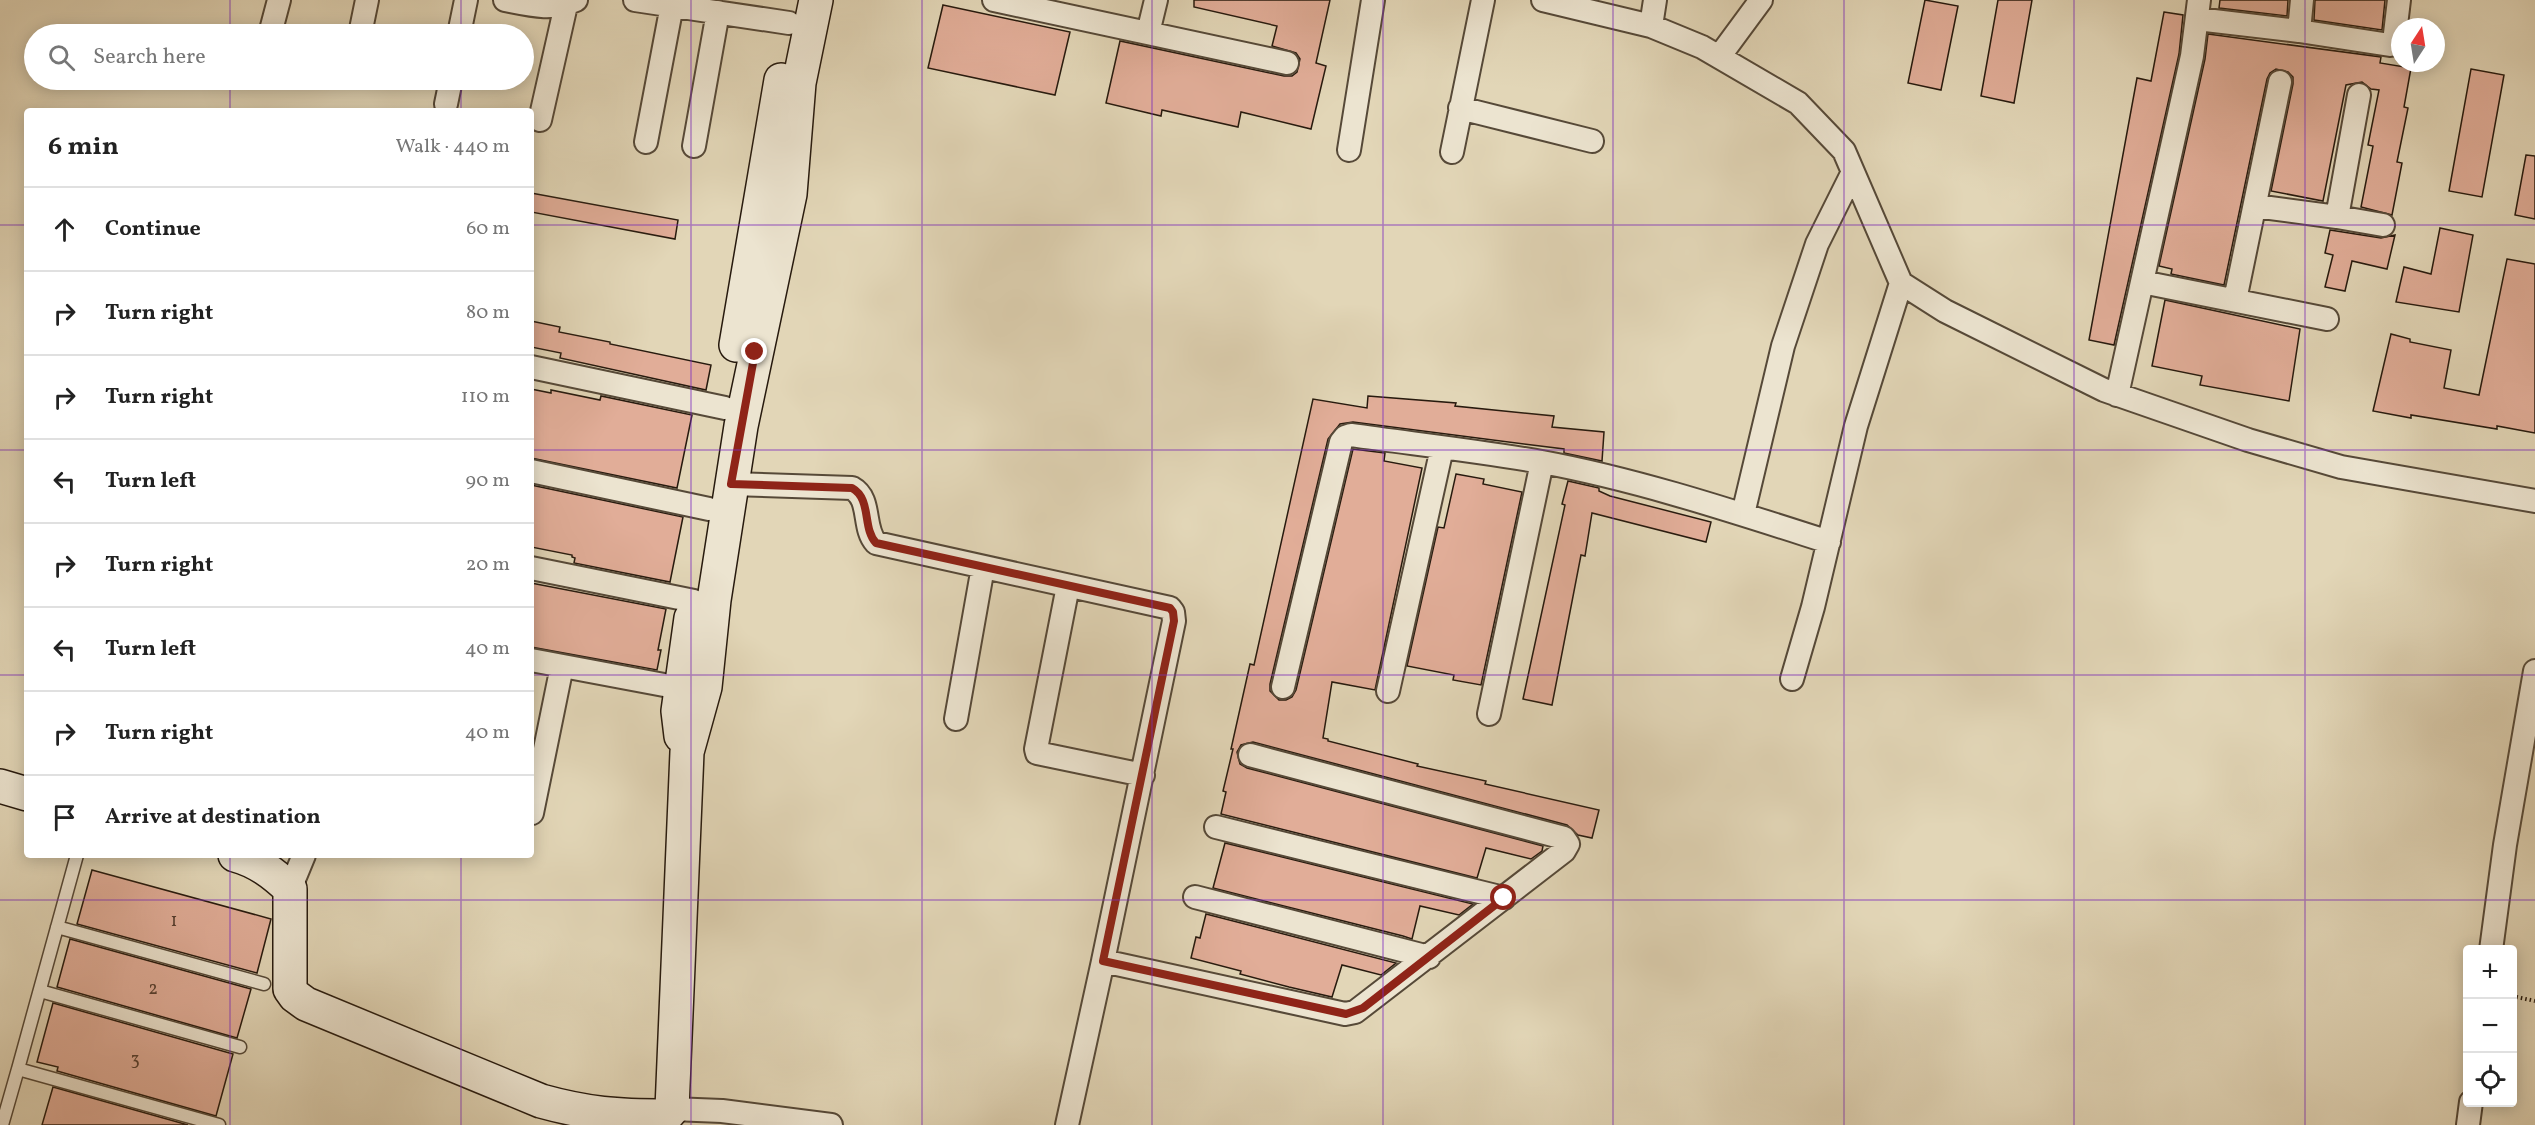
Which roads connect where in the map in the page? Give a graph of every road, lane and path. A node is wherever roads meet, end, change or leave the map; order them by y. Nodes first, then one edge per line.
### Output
1 (279, 0) edge
2 (367, 0) edge
3 (466, 0) edge
4 (505, 0) edge
5 (635, 0) edge
6 (816, 0) edge
7 (994, 0) edge
8 (1156, 0) edge
9 (1373, 0) edge
10 (1483, 0) edge
11 (1543, 0) edge
12 (1655, 0) edge
13 (1761, 0) edge
14 (2302, 0) edge
15 (2398, 0) edge
16 (571, 2) edge
17 (672, 5) junction
18 (2198, 10) edge
19 (718, 12) junction
20 (792, 12) edge
21 (273, 24) edge
22 (362, 24) edge
23 (461, 24) edge
24 (1650, 26) junction
25 (2299, 31) junction
26 (1148, 33) junction
27 (1719, 57) junction
28 (1287, 63) dead end
29 (2280, 82) dead end
30 (449, 90) edge
31 (2359, 95) dead end
32 (446, 104) dead end
33 (1460, 108) junction
34 (540, 120) dead end
35 (1592, 141) dead end
36 (646, 142) dead end
37 (694, 146) dead end
38 (1349, 150) dead end
39 (1452, 152) dead end
40 (1853, 172) junction
41 (2255, 206) junction
42 (2337, 217) junction
43 (2383, 225) dead end
44 (2142, 282) junction
45 (1901, 284) junction
46 (2235, 300) junction
47 (2328, 318) dead end
48 (534, 368) edge
49 (2117, 395) junction
50 (725, 408) junction
51 (1442, 448) junction
52 (1542, 462) junction
53 (534, 472) edge
54 (731, 484) junction
55 (2535, 501) edge
56 (709, 509) junction
57 (1743, 514) junction
58 (1829, 542) junction
59 (983, 567) junction
60 (534, 569) edge
61 (1068, 586) junction
62 (694, 601) junction
63 (534, 661) edge
64 (562, 666) junction
65 (2535, 671) edge
66 (1792, 678) dead end
67 (1283, 687) dead end
68 (680, 688) junction
69 (1388, 691) dead end
70 (1489, 714) dead end
71 (956, 719) dead end
72 (687, 752) junction
73 (1250, 755) dead end
74 (1143, 775) junction
75 (0, 786) edge
76 (24, 793) edge
77 (534, 803) edge
78 (1216, 827) dead end
79 (76, 858) edge
80 (248, 858) edge
81 (303, 858) edge
82 (290, 889) junction
83 (1195, 897) dead end
84 (1504, 898) junction
85 (57, 927) junction
86 (2492, 945) edge
87 (1429, 957) junction
88 (1103, 961) junction
89 (264, 984) dead end
90 (39, 991) junction
91 (2517, 997) edge
92 (2535, 1001) edge
93 (240, 1047) dead end
94 (18, 1069) junction
95 (2470, 1107) edge
96 (670, 1117) edge
97 (2, 1125) edge
98 (219, 1125) edge
99 (831, 1125) edge
100 (1067, 1125) edge
101 (2468, 1125) edge

1 - 21 street
2 - 22 street
3 - 23 street
4 - 16 street
5 - 17 street
6 - 54 street
7 - 26 street
8 - 26 street
9 - 38 street
10 - 33 street
11 - 24 street
12 - 24 street
13 - 27 street
14 - 25 street
15 - 25 street
16 - 34 street
17 - 19 street
17 - 36 street
18 - 25 street
18 - 44 street
19 - 20 street
19 - 37 street
20 - 50 street
24 - 27 street
26 - 28 street
27 - 40 street
29 - 41 street
30 - 32 street
31 - 42 street
33 - 35 street
33 - 39 street
40 - 45 street
40 - 57 street
41 - 42 street
41 - 46 street
42 - 43 street
44 - 46 street
44 - 49 street
45 - 49 street
45 - 58 street
46 - 47 street
48 - 50 street
49 - 55 street
50 - 56 street
51 - 52 street
51 - 67 street
51 - 69 street
52 - 57 street
52 - 70 street
53 - 56 street
54 - 59 street
54 - 72 street
56 - 62 street
57 - 58 street
58 - 66 street
59 - 61 street
59 - 71 street
60 - 62 street
61 - 74 street
61 - 74 street
62 - 68 street
63 - 64 street
64 - 68 street
64 - 77 street
65 - 86 street
68 - 72 street
72 - 96 street
73 - 84 street
74 - 88 street
75 - 76 street
78 - 84 street
79 - 85 lane
80 - 82 street
81 - 82 street
82 - 96 street
83 - 87 street
84 - 87 street
85 - 89 lane
85 - 90 lane
87 - 88 street
88 - 100 street
90 - 93 lane
90 - 94 lane
91 - 92 path
94 - 97 lane
94 - 98 lane
95 - 101 street
96 - 99 street

